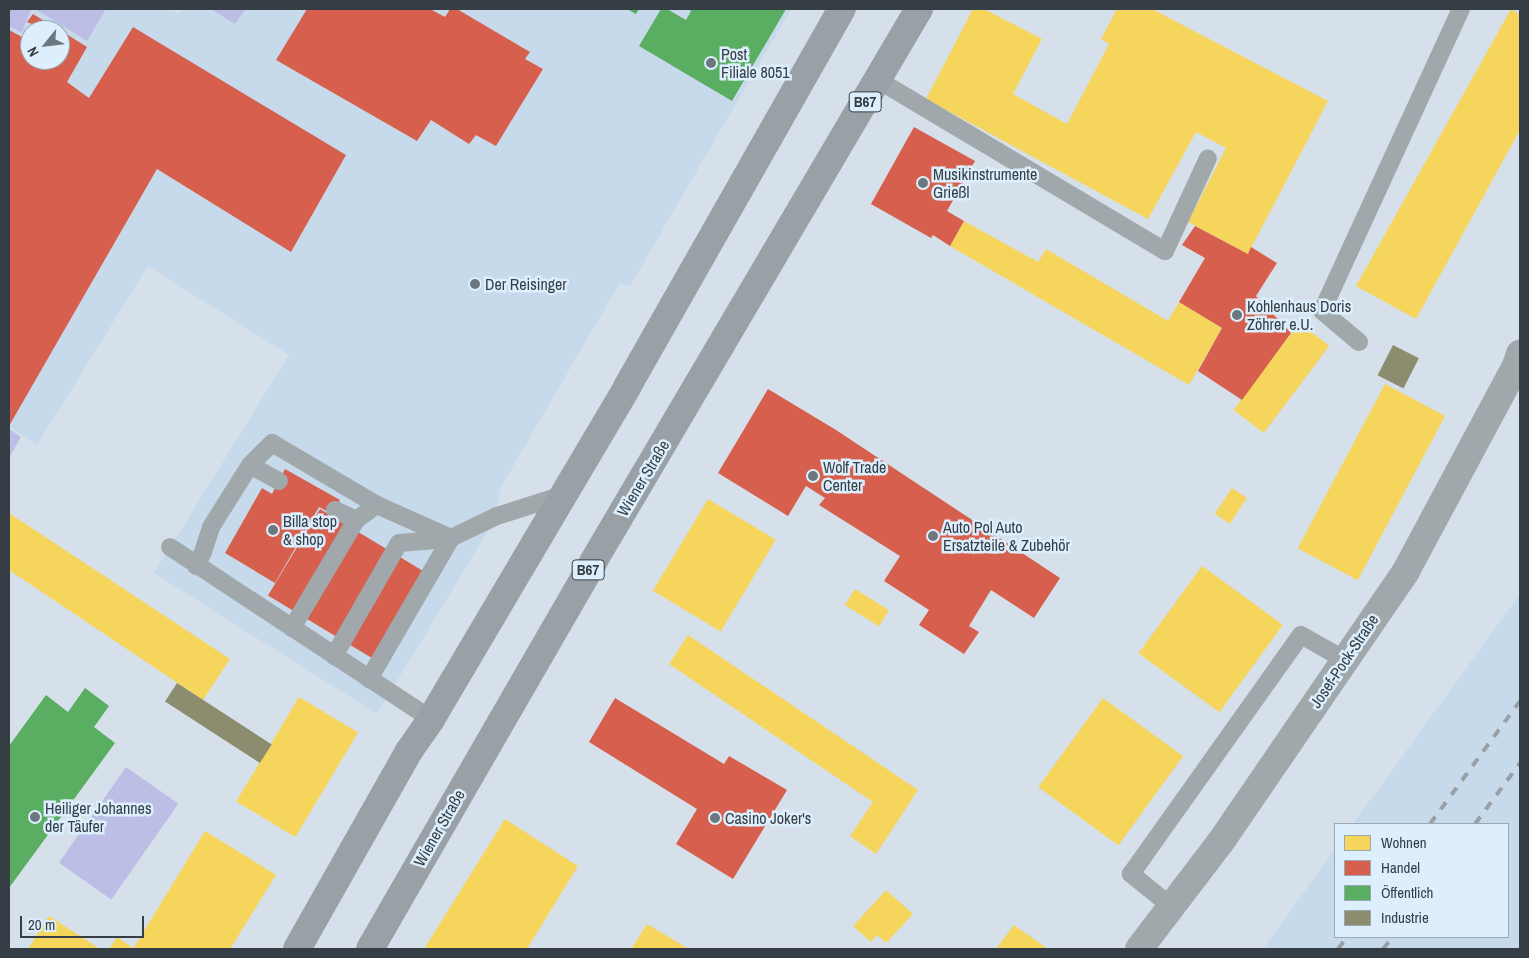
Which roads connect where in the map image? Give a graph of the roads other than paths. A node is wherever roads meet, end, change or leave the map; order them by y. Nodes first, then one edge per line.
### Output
1 (842, 9) edge
2 (919, 9) edge
3 (1461, 9) edge
4 (878, 80) junction
5 (1208, 158) dead end
6 (1359, 342) dead end
7 (1520, 354) edge
8 (250, 465) junction
9 (279, 481) dead end
10 (563, 495) junction
11 (377, 505) junction
12 (335, 510) dead end
13 (356, 520) junction
14 (451, 538) junction
15 (170, 547) dead end
16 (196, 566) junction
17 (292, 628) junction
18 (334, 656) junction
19 (1345, 660) junction
20 (369, 679) junction
21 (431, 719) junction
22 (1172, 907) junction
23 (297, 949) edge
24 (370, 949) edge
25 (1139, 949) edge

1 - 10 main road
2 - 4 main road, Wiener Straße / B67
3 - 6 lane
4 - 5 lane
4 - 24 main road, Wiener Straße / B67
7 - 19 street, Josef-Pock-Straße
8 - 9 lane
8 - 11 lane
8 - 16 lane
10 - 14 lane
10 - 21 main road
11 - 13 lane
11 - 14 lane
12 - 13 lane
13 - 17 lane
14 - 18 lane
14 - 20 lane
15 - 16 lane
16 - 17 lane
17 - 18 lane
18 - 20 lane
19 - 22 street, Josef-Pock-Straße
19 - 22 lane
20 - 21 lane
21 - 23 main road
22 - 25 street, Josef-Pock-Straße

